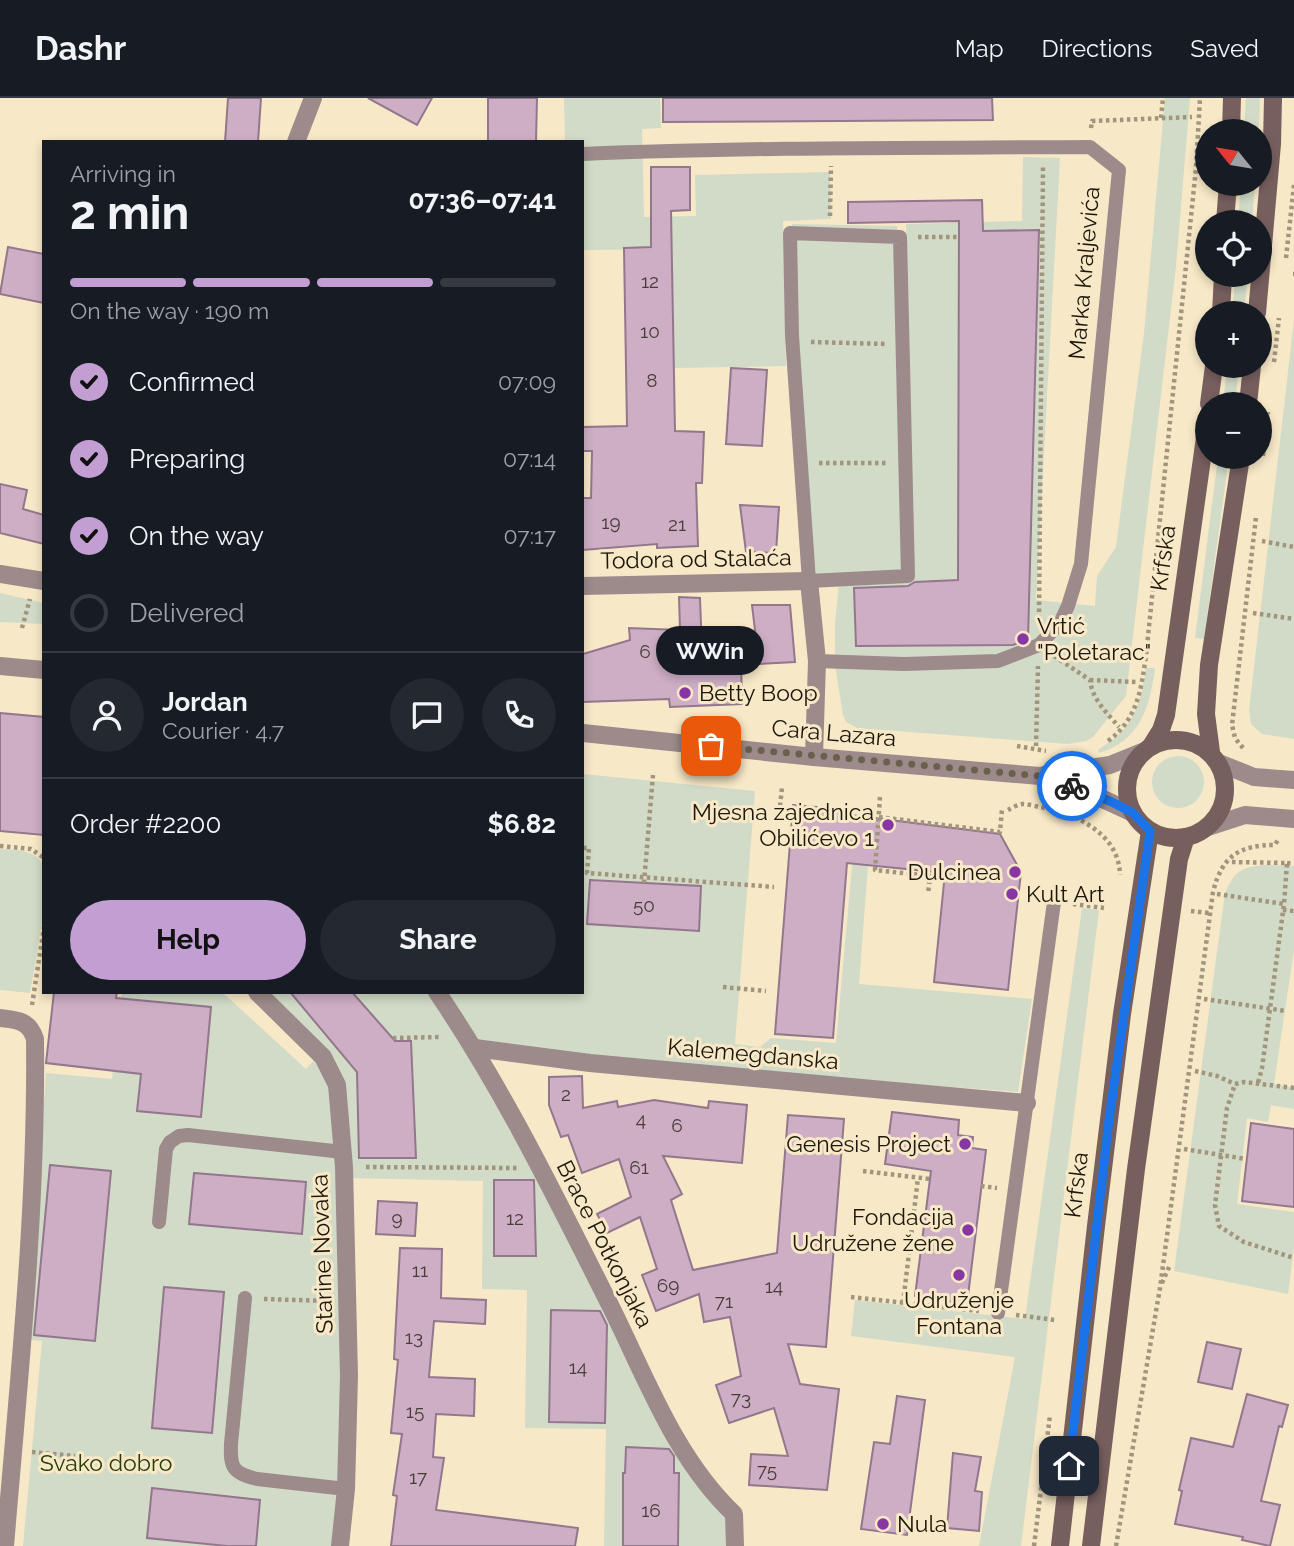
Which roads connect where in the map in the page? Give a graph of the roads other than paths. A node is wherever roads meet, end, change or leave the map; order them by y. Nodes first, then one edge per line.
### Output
1 (313, 98) edge
2 (1232, 98) edge
3 (1273, 98) edge
4 (1231, 119) edge
5 (297, 140) edge
6 (584, 154) edge
7 (1258, 301) edge
8 (1201, 469) edge
9 (1239, 469) edge
10 (0, 573) edge
11 (39, 581) edge
12 (809, 581) junction
13 (584, 586) edge
14 (817, 661) junction
15 (0, 666) edge
16 (42, 670) edge
17 (584, 733) edge
18 (1147, 749) junction
19 (814, 757) junction
20 (1215, 758) junction
21 (1040, 776) junction
22 (1294, 780) edge
23 (1133, 813) junction
24 (1287, 825) edge
25 (1208, 827) junction
26 (1150, 831) junction
27 (1186, 837) junction
28 (1054, 902) road end
29 (259, 994) edge
30 (438, 994) edge
31 (0, 1018) edge
32 (471, 1042) junction
33 (1027, 1103) junction
34 (343, 1159) junction
35 (159, 1222) dead end
36 (246, 1298) road end
37 (998, 1313) road end
38 (346, 1489) junction
39 (5, 1546) edge
40 (340, 1546) edge
41 (735, 1546) edge
42 (1060, 1546) edge
43 (1091, 1546) edge

1 - 5 street
2 - 4 main road
3 - 7 main road
6 - 14 lane, Marka Kraljevića
8 - 18 main road, Krfska
9 - 20 main road
10 - 11 street
12 - 12 lane
12 - 13 street, Todora od Stalaća
12 - 14 street
14 - 19 street
15 - 16 street
17 - 19 street, Cara Lazara
18 - 20 main road
18 - 21 street, Cara Lazara
18 - 23 main road
19 - 21 street, Cara Lazara
20 - 22 street
20 - 25 main road
21 - 23 street, Cara Lazara
23 - 26 main road
24 - 25 street
25 - 27 main road
26 - 27 main road
26 - 42 main road, Krfska
27 - 43 main road
28 - 33 lane
29 - 34 street, Starine Novaka
30 - 32 street, Brace Potkonjaka
31 - 39 street
32 - 33 street, Kalemegdanska
32 - 41 street, Brace Potkonjaka
33 - 37 lane
34 - 35 lane
34 - 38 street, Starine Novaka
36 - 38 lane
38 - 40 street, Starine Novaka

